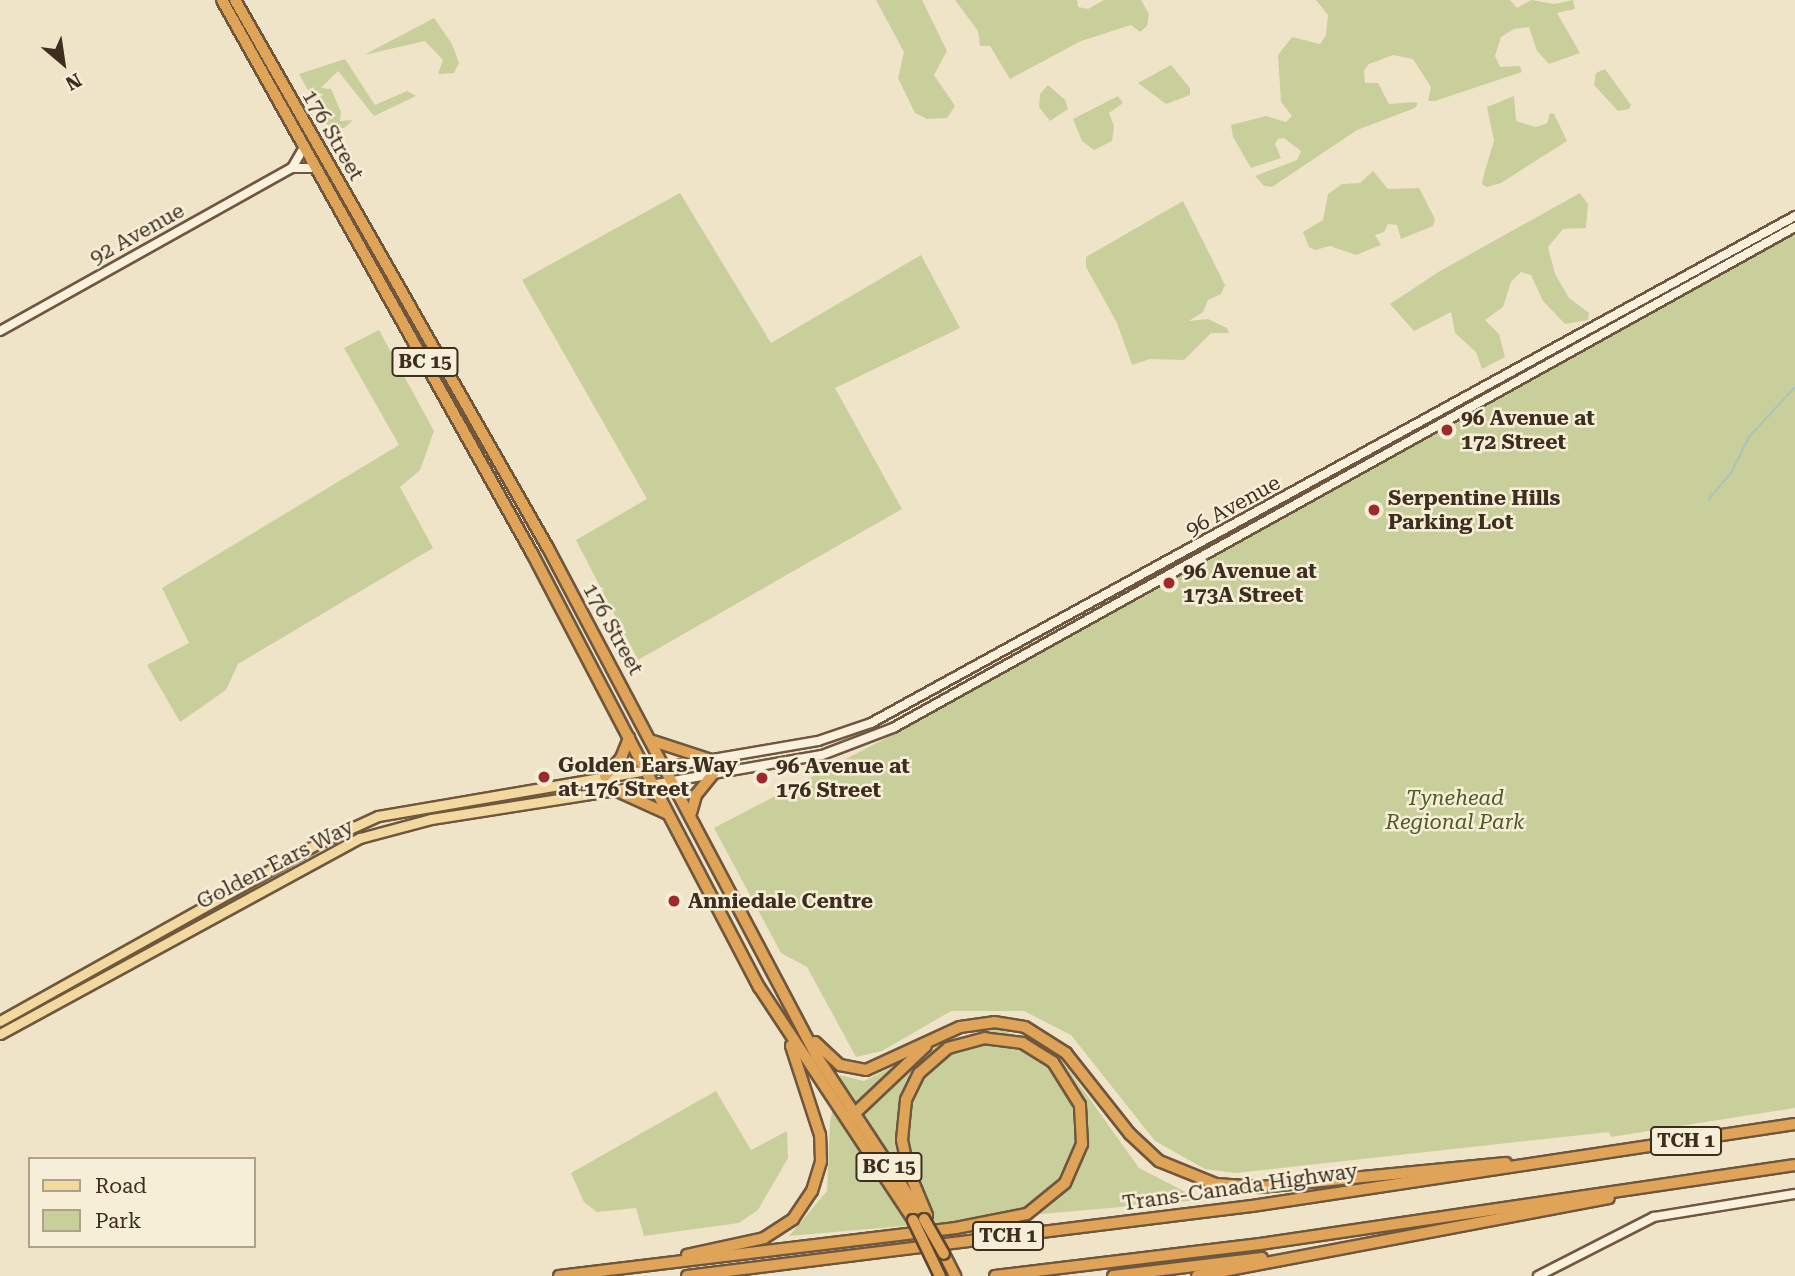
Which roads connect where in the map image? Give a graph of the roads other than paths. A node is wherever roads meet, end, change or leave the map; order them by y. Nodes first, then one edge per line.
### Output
1 (222, 0) edge
2 (235, 0) edge
3 (304, 147) junction
4 (292, 168) junction
5 (316, 168) junction
6 (1795, 216) edge
7 (1795, 227) edge
8 (0, 331) edge
9 (629, 738) junction
10 (653, 741) junction
11 (708, 759) junction
12 (666, 767) junction
13 (645, 770) junction
14 (713, 774) junction
15 (605, 776) junction
16 (673, 781) junction
17 (652, 784) junction
18 (615, 790) junction
19 (691, 813) junction
20 (668, 814) junction
21 (0, 1021) edge
22 (786, 1032) junction
23 (0, 1034) edge
24 (807, 1034) junction
25 (941, 1035) junction
26 (850, 1118) junction
27 (1795, 1124) edge
28 (1576, 1158) junction
29 (1795, 1165) edge
30 (1698, 1179) junction
31 (1795, 1194) edge
32 (922, 1219) junction
33 (1363, 1245) junction
34 (556, 1276) edge
35 (687, 1276) edge
36 (940, 1276) edge
37 (955, 1276) edge
38 (995, 1276) edge
39 (1113, 1276) edge
40 (1197, 1276) edge
41 (1538, 1276) edge

1 - 3 highway, 176 Street / BC 15
2 - 10 highway, 176 Street / BC 15
3 - 4 main road
3 - 5 highway, 176 Street / BC 15
4 - 5 main road, 92 Avenue
4 - 8 main road, 92 Avenue
5 - 9 highway, 176 Street / BC 15
6 - 11 main road, 96 Avenue
7 - 14 main road, 96 Avenue
9 - 13 highway, 176 Street / BC 15
9 - 15 highway
10 - 11 highway
10 - 12 highway, 176 Street / BC 15
11 - 12 main road, 96 Avenue
12 - 13 main road, Golden Ears Way
12 - 16 highway, 176 Street / BC 15
13 - 15 main road, Golden Ears Way
13 - 17 highway, 176 Street / BC 15
14 - 16 main road, 96 Avenue
14 - 19 highway
15 - 21 main road, Golden Ears Way
16 - 17 main road, Golden Ears Way
16 - 19 highway, 176 Street / BC 15
17 - 18 main road, Golden Ears Way
17 - 20 highway, 176 Street / BC 15
18 - 20 highway
18 - 23 main road, Golden Ears Way
19 - 24 highway, 176 Street / BC 15
20 - 22 highway, 176 Street / BC 15
22 - 26 highway, 176 Street / BC 15
22 - 34 highway
24 - 25 highway
24 - 26 highway, 176 Street / BC 15
25 - 26 highway
25 - 28 highway
26 - 32 highway, 176 Street / BC 15
27 - 28 highway, Trans-Canada Highway / TCH 1
28 - 35 highway, Trans-Canada Highway / TCH 1
29 - 30 highway, TCH 1
30 - 33 highway
30 - 38 highway, TCH 1
31 - 41 main road
32 - 34 highway
32 - 36 highway, 176 Street / BC 15, bridge
32 - 37 highway, bridge
33 - 39 highway
33 - 40 highway

